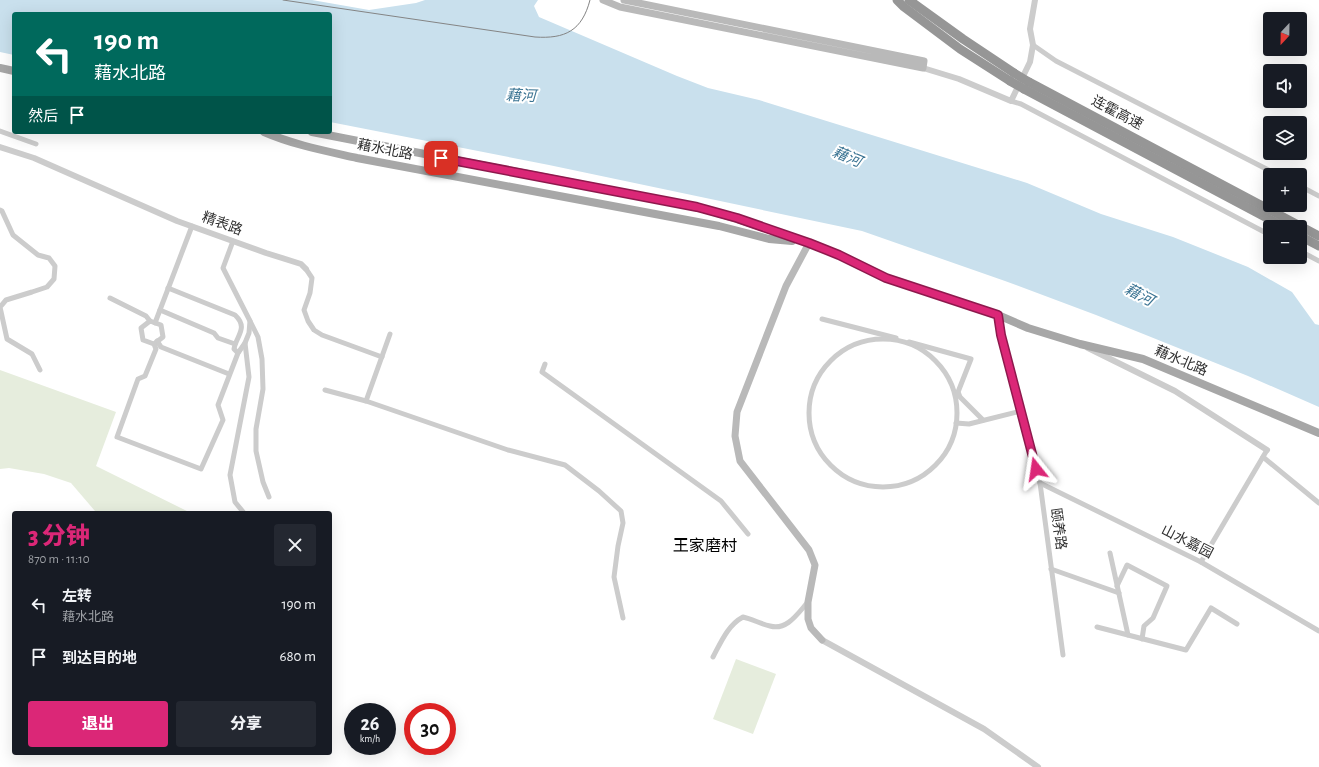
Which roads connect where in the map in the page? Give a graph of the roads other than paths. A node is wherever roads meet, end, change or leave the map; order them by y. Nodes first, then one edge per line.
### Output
1 (603, 0) edge
2 (624, 0) edge
3 (897, 0) edge
4 (1035, 0) edge
5 (907, 3) edge
6 (1032, 45) junction
7 (0, 68) edge
8 (923, 68) junction
9 (12, 71) edge
10 (1027, 86) junction
11 (1010, 101) junction
12 (0, 131) edge
13 (270, 134) edge
14 (322, 134) edge
15 (36, 144) dead end
16 (0, 148) edge
17 (1264, 168) edge
18 (1307, 190) edge
19 (1319, 196) edge
20 (0, 210) edge
21 (1271, 220) edge
22 (192, 226) junction
23 (1263, 231) edge
24 (1319, 236) edge
25 (1307, 240) edge
26 (233, 241) junction
27 (809, 243) junction
28 (1319, 246) edge
29 (1307, 255) edge
30 (1319, 261) edge
31 (306, 269) joint
32 (168, 288) junction
33 (110, 298) dead end
34 (160, 310) junction
35 (998, 315) junction
36 (822, 319) dead end
37 (250, 321) junction
38 (153, 322) junction
39 (1028, 328) junction
40 (390, 334) dead end
41 (156, 343) junction
42 (245, 343) junction
43 (235, 344) junction
44 (1080, 344) junction
45 (238, 353) junction
46 (382, 357) junction
47 (545, 364) dead end
48 (40, 370) dead end
49 (229, 374) junction
50 (325, 390) dead end
51 (366, 401) junction
52 (1021, 411) junction
53 (983, 420) junction
54 (956, 423) junction
55 (1319, 429) edge
56 (1319, 433) edge
57 (1267, 450) joint
58 (1263, 457) junction
59 (1040, 483) junction
60 (269, 497) dead end
61 (1319, 502) edge
62 (242, 511) edge
63 (748, 534) dead end
64 (1110, 553) dead end
65 (1201, 562) junction
66 (1052, 569) junction
67 (1117, 586) junction
68 (1119, 593) junction
69 (808, 602) junction
70 (623, 618) dead end
71 (1237, 624) dead end
72 (1097, 627) dead end
73 (1319, 631) edge
74 (1128, 635) junction
75 (1142, 639) junction
76 (822, 640) joint
77 (1063, 655) dead end
78 (714, 657) dead end
79 (1038, 767) edge

1 - 8 main road
2 - 8 main road
3 - 5 highway, 连霍高速
4 - 6 street
5 - 10 highway, 连霍高速, bridge
6 - 11 street
6 - 17 street
7 - 9 main road
8 - 11 street
10 - 21 highway, 连霍高速
10 - 24 highway, 连霍高速
11 - 23 street
12 - 15 street
13 - 27 main road, 藉水北路
14 - 27 main road, 藉水北路
16 - 22 street, 精表路
18 - 19 street
20 - 48 street
22 - 26 street, 精表路
22 - 32 street
25 - 28 highway
26 - 31 street, 精表路
26 - 37 street
27 - 35 main road, 藉水北路
27 - 69 main road
29 - 30 street
31 - 46 street, 精表路
32 - 34 street
32 - 43 street
33 - 38 street
34 - 38 street
34 - 43 street
35 - 39 main road, 藉水北路
35 - 52 street, 颐养路
36 - 53 street
37 - 42 street
37 - 60 street
38 - 41 street
38 - 41 street
39 - 44 main road, 藉水北路
39 - 55 main road, 藉水北路
40 - 46 street
41 - 49 street
41 - 49 street
42 - 45 street
42 - 62 street
43 - 45 street
44 - 56 main road, 藉水北路
44 - 57 street
45 - 49 street
46 - 51 street
47 - 63 street
50 - 51 street
51 - 70 street
52 - 53 street
52 - 59 street, 颐养路
53 - 54 street
54 - 54 street
57 - 58 street
58 - 61 street
58 - 65 street
59 - 65 street, 山水嘉园
59 - 66 street, 颐养路
64 - 67 street
65 - 73 street, 山水嘉园
66 - 68 street
66 - 77 street, 颐养路
67 - 68 street
67 - 75 street
68 - 74 street
69 - 76 main road
69 - 78 street
71 - 75 street
72 - 74 street
74 - 75 street
76 - 79 street

